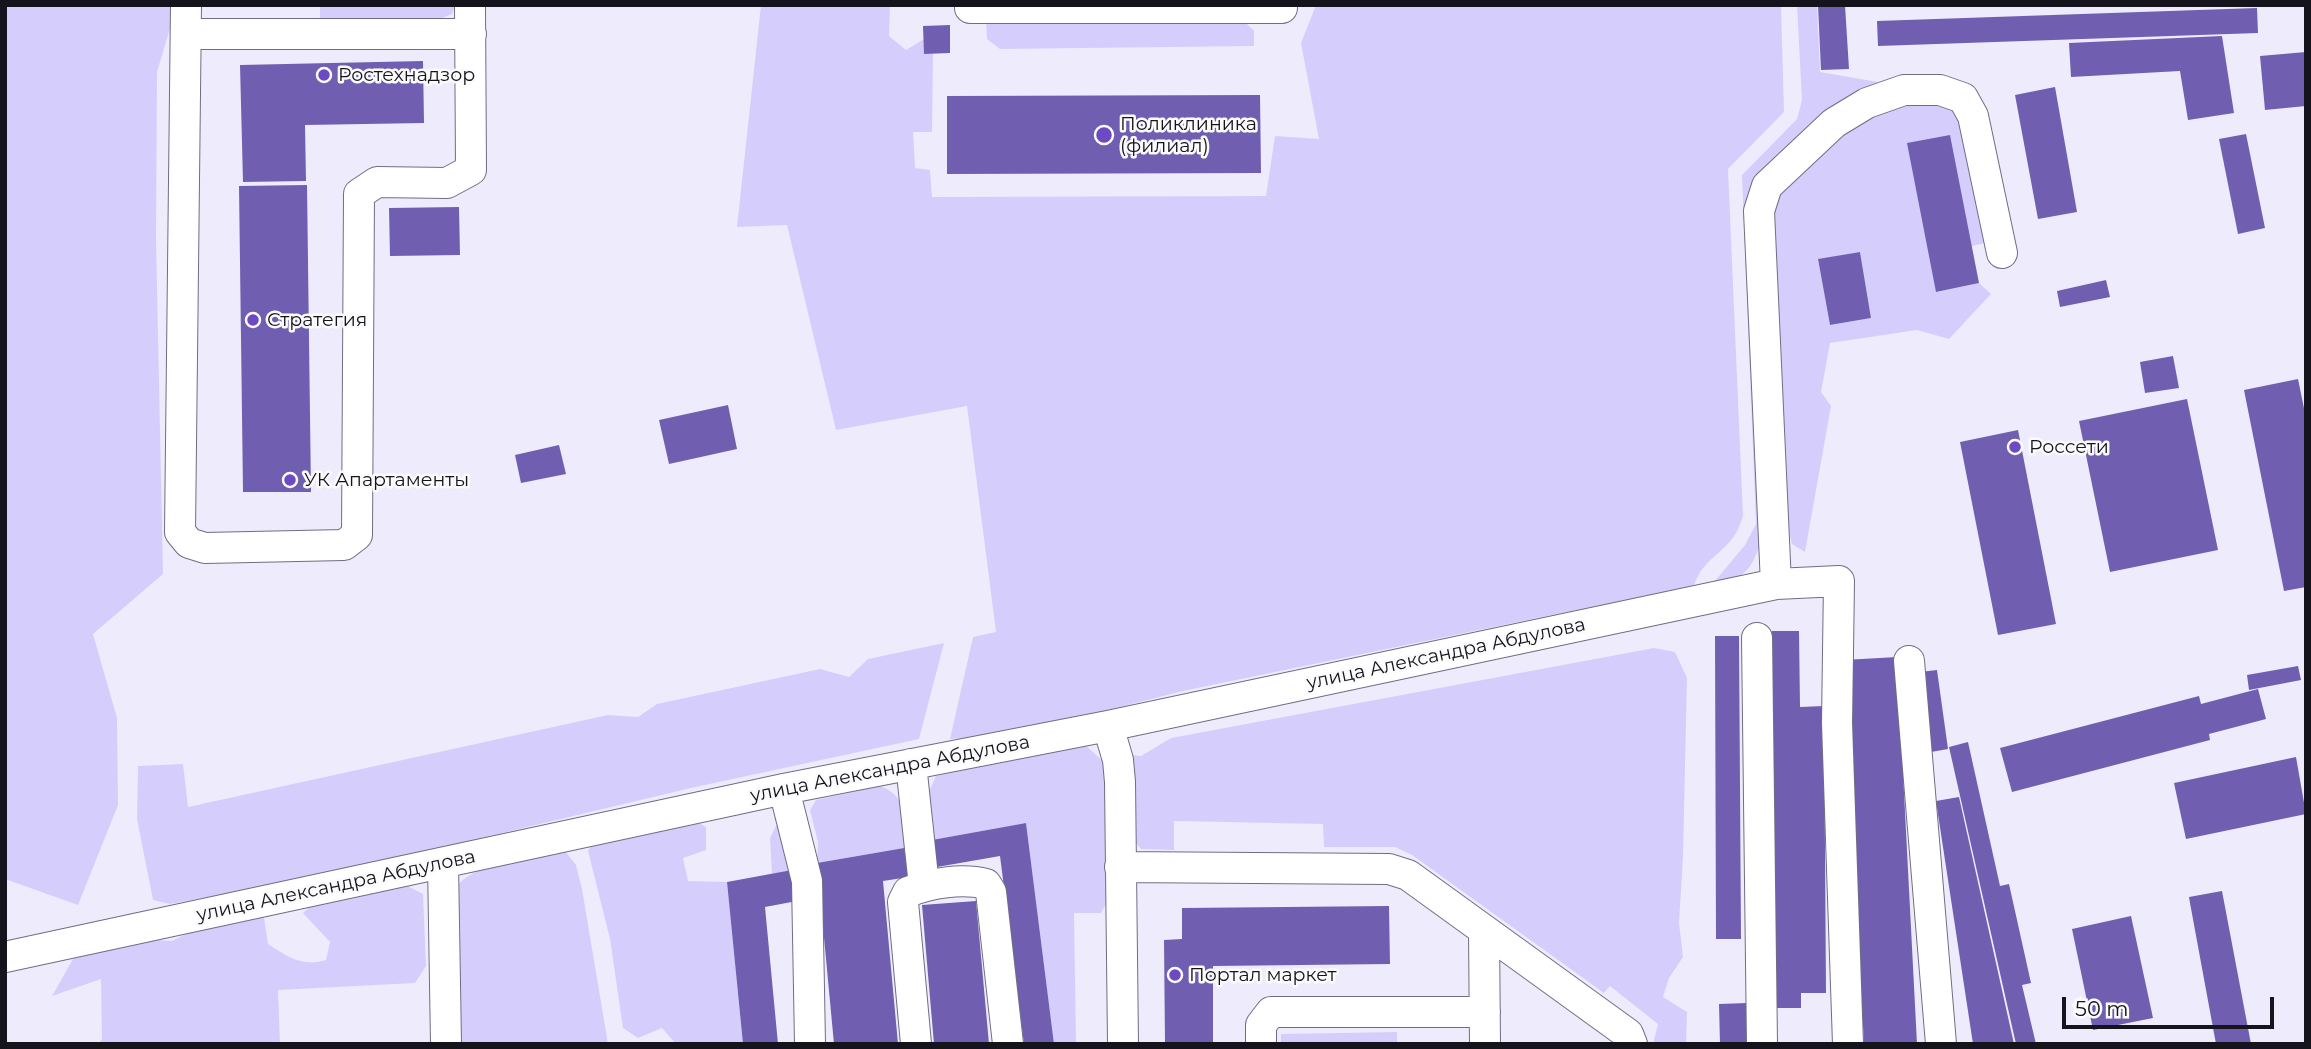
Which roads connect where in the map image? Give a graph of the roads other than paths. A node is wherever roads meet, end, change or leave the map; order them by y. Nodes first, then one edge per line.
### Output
1 (970, 5) edge
2 (1282, 8) dead end
3 (186, 20) edge
4 (470, 20) edge
5 (2002, 253) dead end
6 (1776, 584) junction
7 (1757, 638) dead end
8 (1909, 661) dead end
9 (1108, 726) junction
10 (911, 764) junction
11 (784, 789) junction
12 (443, 863) junction
13 (1120, 867) junction
14 (924, 886) junction
15 (1484, 931) junction
16 (5, 957) edge
17 (1485, 1012) junction
18 (446, 1044) edge
19 (810, 1044) edge
20 (916, 1044) edge
21 (1008, 1044) edge
22 (1123, 1044) edge
23 (1261, 1044) edge
24 (1485, 1044) edge
25 (1632, 1044) edge
26 (1762, 1044) edge
27 (1848, 1044) edge
28 (1941, 1044) edge

1 - 2 street
3 - 4 street
3 - 4 street
5 - 6 street
6 - 9 street, улица Александра Абдулова
6 - 27 street, улица Александра Абдулова
7 - 26 street
8 - 28 street
9 - 10 street, улица Александра Абдулова
9 - 13 street
10 - 11 street, улица Александра Абдулова
10 - 14 street
11 - 12 street, улица Александра Абдулова
11 - 19 street
12 - 16 street, улица Александра Абдулова
12 - 18 street
13 - 15 street
13 - 22 street
14 - 20 street
14 - 21 street
15 - 17 street
15 - 25 street
17 - 23 street
17 - 24 street

